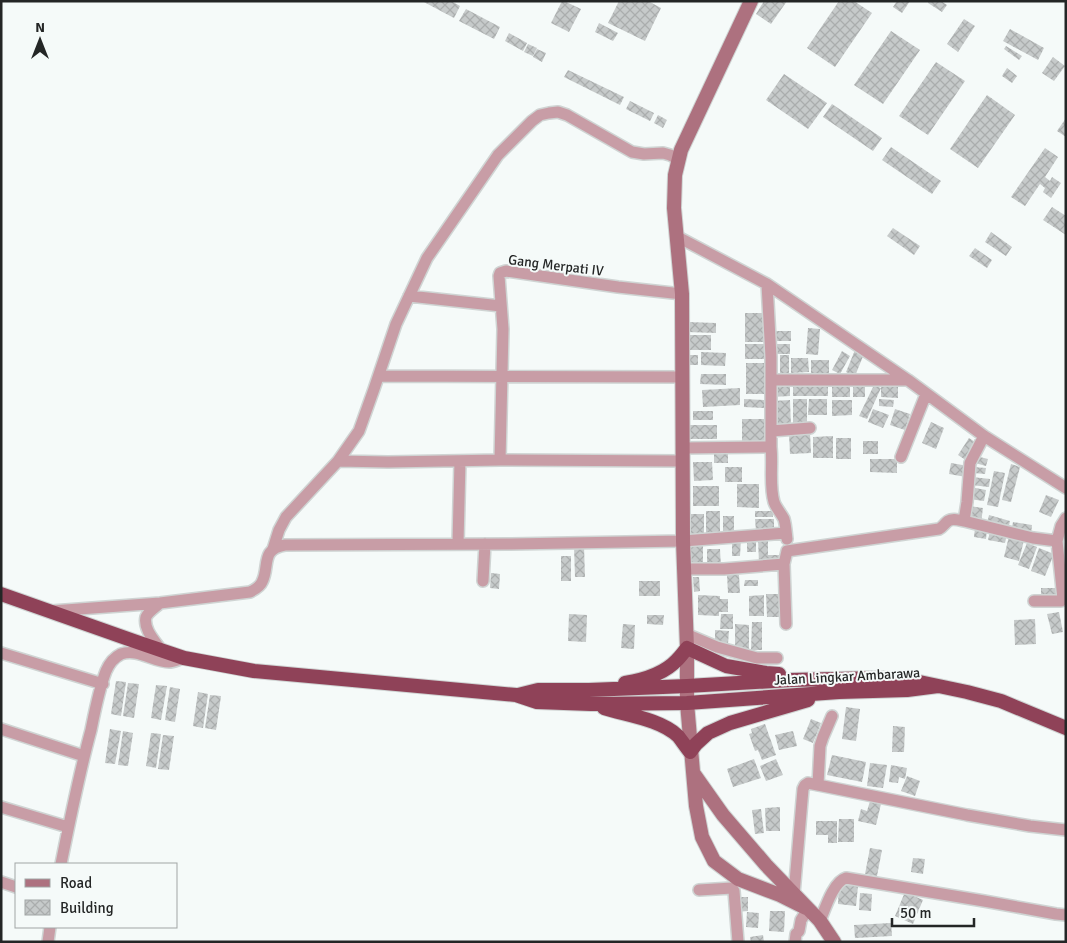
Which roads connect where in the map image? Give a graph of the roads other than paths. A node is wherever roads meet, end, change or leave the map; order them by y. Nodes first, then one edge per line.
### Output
1 (751, 1) edge
2 (678, 159) junction
3 (676, 236) junction
4 (767, 284) junction
5 (682, 294) junction
6 (409, 296) junction
7 (501, 306) junction
8 (379, 376) junction
9 (502, 376) junction
10 (682, 377) junction
11 (770, 380) junction
12 (908, 380) junction
13 (926, 394) junction
14 (810, 428) dead end
15 (770, 431) junction
16 (984, 436) junction
17 (770, 447) junction
18 (683, 454) junction
19 (902, 456) dead end
20 (500, 460) junction
21 (338, 461) junction
22 (460, 461) junction
23 (1066, 488) edge
24 (1066, 518) edge
25 (964, 521) junction
26 (786, 533) junction
27 (683, 541) junction
28 (1057, 542) junction
29 (458, 543) junction
30 (485, 544) junction
31 (273, 549) junction
32 (787, 551) junction
33 (784, 564) junction
34 (684, 569) junction
35 (483, 581) dead end
36 (1, 594) edge
37 (1034, 601) dead end
38 (160, 603) junction
39 (50, 611) junction
40 (786, 624) dead end
41 (687, 641) junction
42 (160, 650) junction
43 (1, 653) edge
44 (184, 658) junction
45 (777, 658) dead end
46 (102, 684) junction
47 (840, 685) junction
48 (687, 686) junction
49 (590, 697) junction
50 (687, 703) junction
51 (832, 716) dead end
52 (1066, 728) edge
53 (1, 730) edge
54 (690, 752) junction
55 (84, 756) junction
56 (693, 774) junction
57 (818, 785) junction
58 (1, 807) edge
59 (68, 827) junction
60 (1066, 830) edge
61 (61, 863) edge
62 (1, 882) edge
63 (15, 887) edge
64 (698, 890) dead end
65 (794, 894) junction
66 (807, 908) junction
67 (1066, 915) edge
68 (820, 921) junction
69 (50, 928) edge
70 (737, 941) edge
71 (48, 942) edge
72 (795, 942) edge
73 (834, 942) edge

1 - 2 main road
2 - 3 main road
2 - 6 street
3 - 4 street
3 - 5 main road
4 - 11 street
4 - 12 street
5 - 7 street, Gang Merpati IV
5 - 10 main road
6 - 7 street
6 - 8 street
7 - 9 street, Gang Merpati IV
8 - 9 street
8 - 21 street
9 - 10 street
9 - 20 street, Gang Merpati IV
10 - 18 main road
11 - 12 street
11 - 15 street
12 - 13 street
13 - 16 street
13 - 19 street
14 - 15 street
15 - 17 street
16 - 23 street
16 - 25 street
17 - 18 street
17 - 26 street
18 - 20 street
18 - 27 main road
20 - 22 street
21 - 22 street
21 - 31 street
22 - 29 street
24 - 28 street
25 - 28 street
25 - 32 street
26 - 27 street
26 - 32 street
27 - 30 street
27 - 34 main road
28 - 37 street
29 - 30 street
29 - 31 street
30 - 35 street
31 - 38 street
32 - 33 street
33 - 34 street
33 - 40 street
34 - 41 main road
36 - 39 highway, Jalan Lingkar Ambarawa
38 - 39 street
38 - 42 street
39 - 42 highway, Jalan Lingkar Ambarawa
41 - 45 street
41 - 47 highway
41 - 48 main road
41 - 49 highway
42 - 44 highway, Jalan Lingkar Ambarawa
43 - 46 street
44 - 46 street
44 - 49 highway, Jalan Lingkar Ambarawa
46 - 55 street
47 - 48 highway, Jalan Lingkar Ambarawa
47 - 50 highway, Jalan Lingkar Ambarawa
47 - 52 highway, Jalan Lingkar Ambarawa
47 - 54 highway
48 - 49 highway, Jalan Lingkar Ambarawa
48 - 50 main road
49 - 50 highway, Jalan Lingkar Ambarawa
49 - 54 highway
50 - 54 main road
51 - 57 street
53 - 55 street
54 - 56 main road
55 - 59 street
56 - 65 main road
56 - 66 main road
57 - 60 street
57 - 65 street
58 - 59 street
59 - 61 street
62 - 63 street
64 - 70 street
65 - 66 main road
66 - 68 main road
66 - 72 street
67 - 68 street
68 - 73 main road
69 - 71 street

